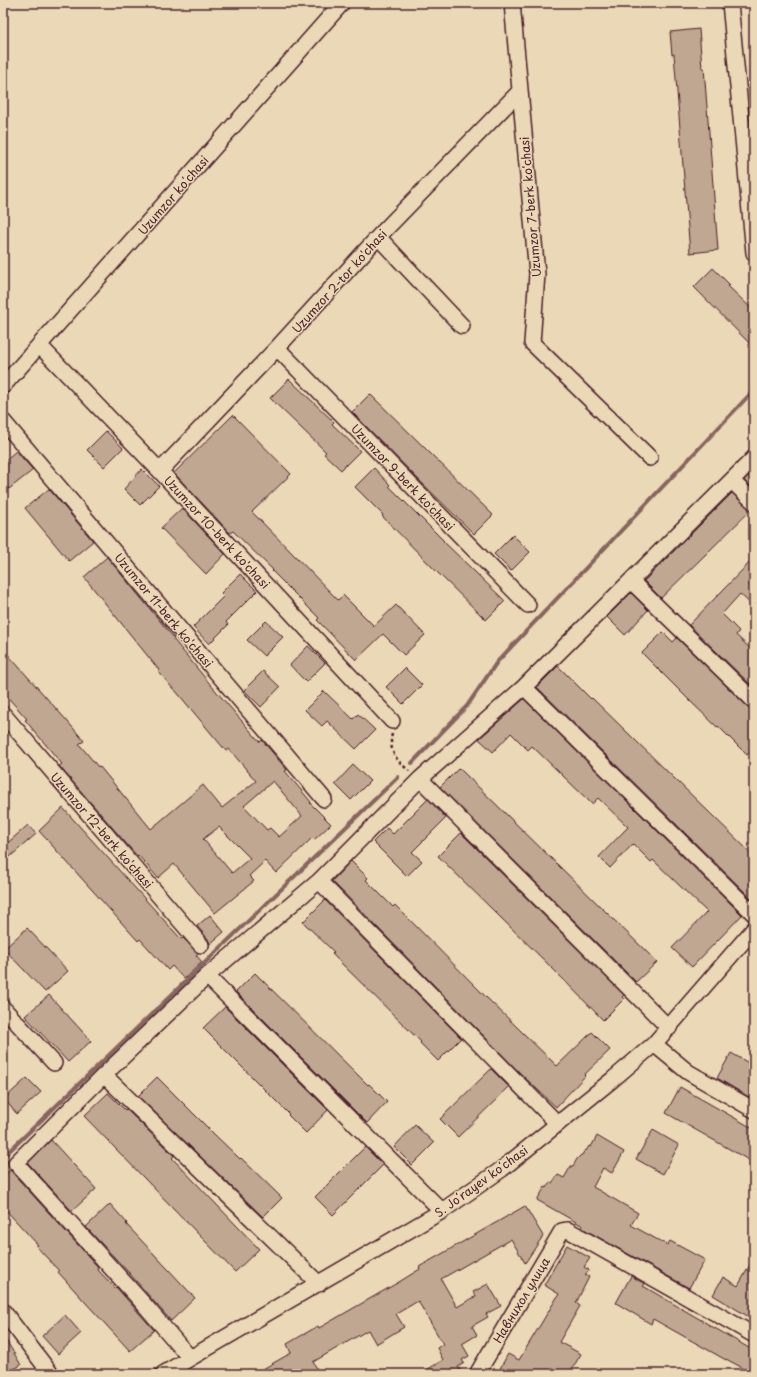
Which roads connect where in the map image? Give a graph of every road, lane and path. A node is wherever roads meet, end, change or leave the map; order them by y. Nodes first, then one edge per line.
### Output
1 (342, 3) edge
2 (512, 3) edge
3 (730, 3) edge
4 (519, 92) junction
5 (378, 237) junction
6 (754, 253) edge
7 (462, 326) dead end
8 (40, 346) junction
9 (277, 348) junction
10 (3, 386) edge
11 (3, 421) edge
12 (650, 458) dead end
13 (754, 458) edge
14 (160, 470) junction
15 (732, 481) junction
16 (754, 502) edge
17 (631, 581) junction
18 (528, 605) dead end
19 (524, 687) junction
20 (754, 701) edge
21 (3, 714) edge
22 (392, 721) joint
23 (406, 769) dead end
24 (420, 779) junction
25 (324, 799) dead end
26 (319, 881) junction
27 (754, 914) edge
28 (754, 929) edge
29 (201, 945) dead end
30 (207, 976) junction
31 (3, 1008) edge
32 (669, 1028) junction
33 (654, 1044) junction
34 (54, 1063) dead end
35 (104, 1075) junction
36 (754, 1110) edge
37 (558, 1124) junction
38 (442, 1211) junction
39 (318, 1284) junction
40 (3, 1311) edge
41 (754, 1335) edge
42 (183, 1366) edge
43 (51, 1374) edge
44 (163, 1374) edge
45 (477, 1374) edge

1 - 8 street, Uzumzor koʻchasi
2 - 4 street, Uzumzor 7-berk ko'chasi
3 - 6 street
4 - 5 street, Uzumzor 2-tor ko'chasi
4 - 12 street, Uzumzor 7-berk ko'chasi
5 - 7 street
5 - 9 street, Uzumzor 2-tor ko'chasi
8 - 10 street, Uzumzor koʻchasi
8 - 14 street, Uzumzor 10-berk ko'chasi
9 - 14 street, Uzumzor 2-tor ko'chasi
9 - 18 street, Uzumzor 9-berk ko'chasi
11 - 25 street, Uzumzor 11-berk ko'chasi
13 - 15 street
14 - 22 street, Uzumzor 10-berk ko'chasi
15 - 16 street
15 - 17 street
17 - 19 street
17 - 20 street
19 - 24 street
19 - 27 street
21 - 29 street, Uzumzor 12-berk ko'chasi
22 - 23 path
24 - 26 street
24 - 32 street
26 - 30 street
26 - 37 street
28 - 32 street, S. Joʻrayev koʻchasi
30 - 35 street
30 - 38 street
31 - 34 street
32 - 33 street, S. Joʻrayev koʻchasi
33 - 36 street
33 - 37 street, S. Joʻrayev koʻchasi
35 - 39 street
35 - 42 street
37 - 38 street, S. Joʻrayev koʻchasi
38 - 39 street, S. Joʻrayev koʻchasi
39 - 42 street, S. Joʻrayev koʻchasi
40 - 43 street
41 - 45 street, Навнихол улица
42 - 44 street, S. Joʻrayev koʻchasi

